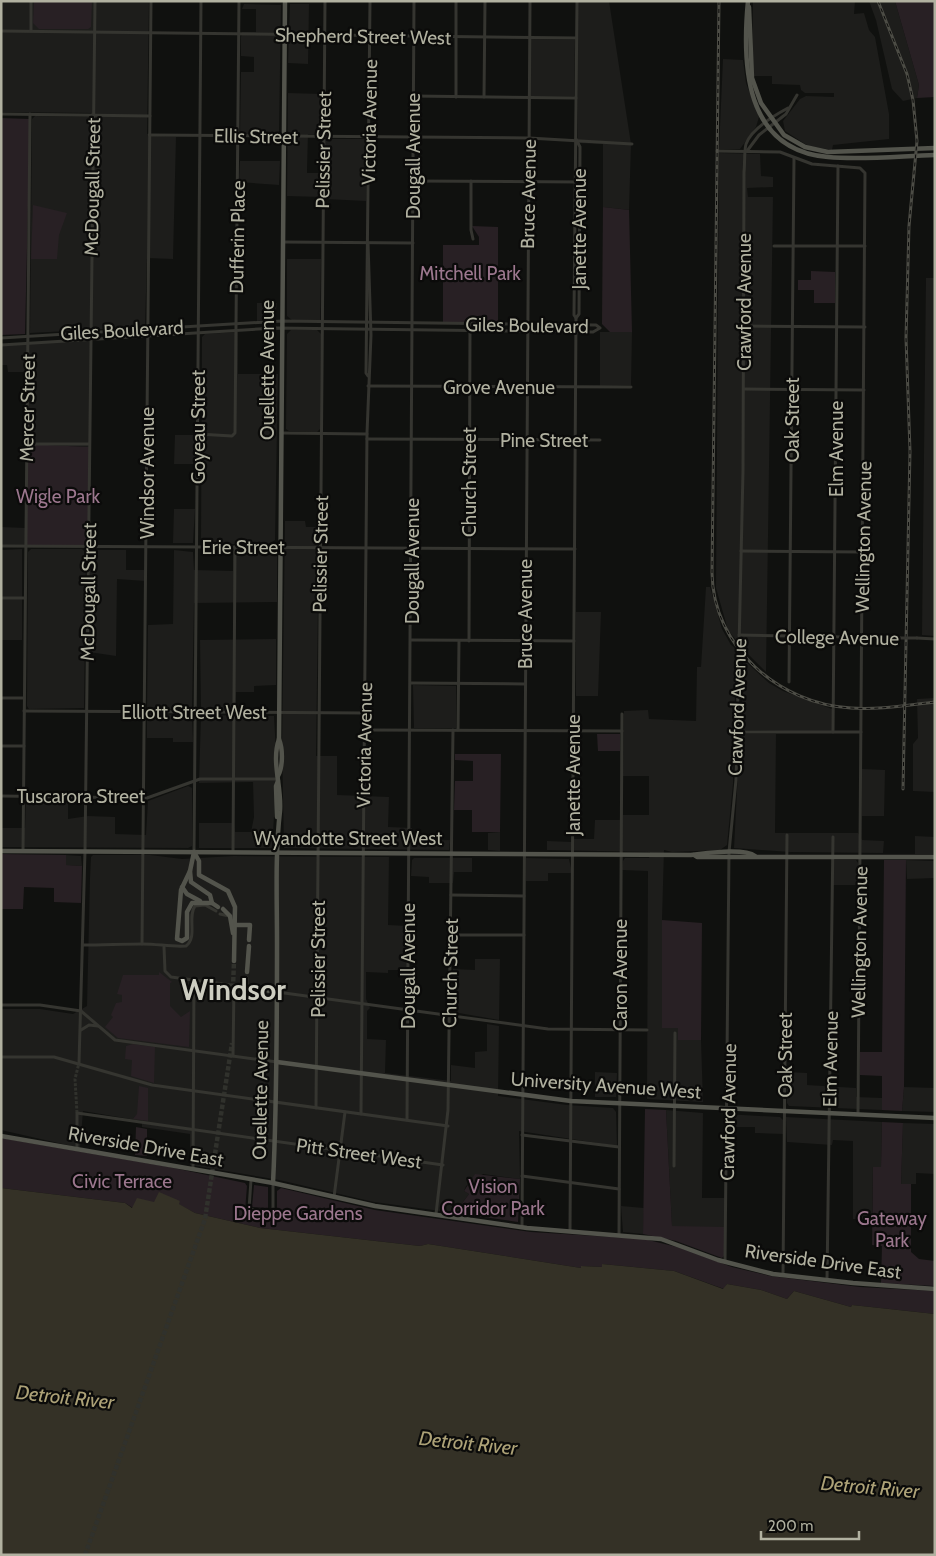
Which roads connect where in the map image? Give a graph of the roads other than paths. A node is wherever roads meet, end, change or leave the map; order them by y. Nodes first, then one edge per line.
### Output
1 (31, 1) edge
2 (95, 1) edge
3 (150, 1) edge
4 (201, 1) edge
5 (239, 1) edge
6 (285, 1) edge
7 (325, 1) edge
8 (370, 1) edge
9 (414, 1) edge
10 (456, 1) edge
11 (485, 1) edge
12 (530, 1) edge
13 (577, 1) edge
14 (748, 2) edge
15 (1, 31) edge
16 (31, 31) junction
17 (94, 32) junction
18 (150, 32) junction
19 (201, 33) junction
20 (239, 34) junction
21 (285, 35) junction
22 (324, 35) junction
23 (369, 36) junction
24 (414, 37) junction
25 (456, 37) junction
26 (485, 38) junction
27 (530, 38) junction
28 (576, 38) junction
29 (797, 95) dead end
30 (414, 96) junction
31 (456, 97) junction
32 (484, 97) junction
33 (529, 98) junction
34 (576, 98) junction
35 (788, 108) junction
36 (1, 114) edge
37 (30, 114) junction
38 (93, 115) junction
39 (150, 116) junction
40 (771, 119) junction
41 (765, 123) junction
42 (775, 124) junction
43 (769, 128) junction
44 (149, 135) junction
45 (200, 136) junction
46 (238, 136) junction
47 (284, 136) junction
48 (324, 137) junction
49 (368, 137) junction
50 (414, 137) junction
51 (529, 138) junction
52 (576, 139) junction
53 (632, 144) dead end
54 (935, 148) edge
55 (718, 151) dead end
56 (746, 152) junction
57 (935, 155) edge
58 (794, 157) junction
59 (838, 166) junction
60 (413, 181) junction
61 (471, 181) junction
62 (528, 182) junction
63 (575, 182) junction
64 (580, 182) junction
65 (473, 239) dead end
66 (283, 242) junction
67 (323, 242) junction
68 (368, 243) junction
69 (413, 243) junction
70 (774, 246) dead end
71 (794, 246) junction
72 (837, 246) junction
73 (865, 246) junction
74 (576, 318) junction
75 (282, 321) junction
76 (236, 323) junction
77 (322, 323) junction
78 (367, 324) junction
79 (413, 324) junction
80 (470, 324) junction
81 (527, 325) junction
82 (576, 325) junction
83 (198, 326) junction
84 (744, 326) junction
85 (793, 327) junction
86 (836, 327) junction
87 (865, 327) junction
88 (282, 328) junction
89 (148, 329) junction
90 (322, 329) junction
91 (236, 330) junction
92 (368, 330) junction
93 (413, 331) junction
94 (470, 331) junction
95 (91, 332) junction
96 (198, 332) junction
97 (527, 332) junction
98 (576, 332) junction
99 (28, 336) junction
100 (148, 336) junction
101 (1, 338) edge
102 (90, 339) junction
103 (28, 344) junction
104 (1, 345) edge
105 (368, 386) junction
106 (413, 386) junction
107 (470, 386) junction
108 (527, 387) junction
109 (576, 387) junction
110 (631, 387) dead end
111 (744, 389) junction
112 (792, 389) junction
113 (836, 389) junction
114 (864, 390) junction
115 (282, 433) junction
116 (321, 433) junction
117 (198, 434) junction
118 (367, 436) junction
119 (413, 439) junction
120 (470, 439) junction
121 (526, 440) junction
122 (576, 440) junction
123 (600, 440) dead end
124 (27, 444) junction
125 (89, 444) junction
126 (1, 546) edge
127 (26, 546) junction
128 (88, 547) junction
129 (147, 547) junction
130 (197, 547) junction
131 (235, 547) junction
132 (280, 547) junction
133 (320, 548) junction
134 (366, 548) junction
135 (412, 549) junction
136 (469, 549) junction
137 (526, 549) junction
138 (575, 550) junction
139 (741, 551) junction
140 (791, 552) junction
141 (835, 552) junction
142 (863, 552) junction
143 (1, 598) edge
144 (25, 598) junction
145 (740, 636) junction
146 (790, 636) junction
147 (834, 637) junction
148 (862, 638) junction
149 (935, 639) edge
150 (411, 640) junction
151 (459, 641) junction
152 (469, 641) junction
153 (525, 641) junction
154 (574, 641) junction
155 (789, 682) dead end
156 (411, 683) junction
157 (458, 683) junction
158 (525, 684) junction
159 (1, 698) edge
160 (24, 698) junction
161 (24, 710) junction
162 (86, 711) junction
163 (145, 712) junction
164 (195, 712) junction
165 (234, 712) junction
166 (279, 712) junction
167 (319, 713) junction
168 (365, 713) junction
169 (622, 714) dead end
170 (364, 730) junction
171 (410, 730) junction
172 (453, 730) junction
173 (458, 730) junction
174 (525, 731) junction
175 (574, 731) junction
176 (622, 731) junction
177 (737, 732) junction
178 (834, 732) junction
179 (861, 732) junction
180 (1, 746) edge
181 (24, 746) junction
182 (233, 779) junction
183 (278, 779) junction
184 (195, 781) junction
185 (1, 796) edge
186 (23, 796) junction
187 (86, 797) junction
188 (144, 798) junction
189 (787, 835) dead end
190 (834, 838) dead end
191 (1, 850) edge
192 (22, 851) junction
193 (85, 851) junction
194 (144, 852) junction
195 (194, 852) junction
196 (232, 852) junction
197 (277, 853) junction
198 (318, 853) junction
199 (363, 853) junction
200 (409, 854) junction
201 (451, 854) junction
202 (524, 854) junction
203 (573, 854) junction
204 (621, 855) junction
205 (729, 855) junction
206 (786, 856) junction
207 (832, 856) junction
208 (860, 856) junction
209 (935, 857) edge
210 (190, 871) junction
211 (182, 885) junction
212 (451, 895) junction
213 (524, 896) junction
214 (200, 901) junction
215 (212, 903) junction
216 (219, 910) junction
217 (236, 925) junction
218 (450, 935) junction
219 (524, 935) junction
220 (233, 939) junction
221 (142, 944) junction
222 (83, 946) junction
223 (164, 947) junction
224 (234, 962) tunnel mouth
225 (247, 972) dead end
226 (246, 978) dead end
227 (194, 980) junction
228 (234, 986) junction
229 (246, 987) junction
230 (277, 992) junction
231 (318, 998) junction
232 (362, 1004) junction
233 (1, 1005) edge
234 (408, 1010) junction
235 (81, 1012) junction
236 (449, 1016) junction
237 (98, 1026) junction
238 (523, 1026) junction
239 (572, 1029) junction
240 (619, 1030) junction
241 (647, 1030) dead end
242 (80, 1031) junction
243 (675, 1033) dead end
244 (193, 1050) junction
245 (233, 1056) junction
246 (1, 1057) edge
247 (277, 1062) junction
248 (79, 1063) junction
249 (317, 1068) junction
250 (362, 1074) junction
251 (407, 1080) junction
252 (449, 1086) junction
253 (193, 1090) junction
254 (523, 1096) junction
255 (571, 1101) junction
256 (276, 1102) junction
257 (618, 1103) junction
258 (674, 1105) junction
259 (316, 1108) junction
260 (728, 1108) junction
261 (784, 1111) junction
262 (345, 1112) junction
263 (829, 1113) junction
264 (361, 1114) junction
265 (858, 1114) junction
266 (935, 1118) edge
267 (407, 1120) junction
268 (448, 1126) junction
269 (193, 1131) junction
270 (522, 1135) junction
271 (1, 1136) edge
272 (571, 1141) junction
273 (274, 1142) junction
274 (619, 1147) junction
275 (76, 1150) junction
276 (340, 1151) junction
277 (443, 1164) junction
278 (674, 1166) dead end
279 (193, 1168) junction
280 (522, 1176) junction
281 (251, 1180) junction
282 (273, 1183) junction
283 (570, 1183) junction
284 (619, 1190) junction
285 (334, 1198) junction
286 (436, 1214) junction
287 (522, 1227) junction
288 (570, 1231) junction
289 (619, 1235) junction
290 (725, 1262) junction
291 (783, 1275) junction
292 (827, 1281) junction
293 (935, 1289) edge

1 - 16 street
2 - 17 street, McDougall Street
3 - 18 street, Windsor Avenue
4 - 19 street, Goyeau Street
5 - 20 street, Dufferin Place
6 - 21 main road, Ouellette Avenue
7 - 22 street, Pelissier Street
8 - 23 street, Victoria Avenue
9 - 24 street, Dougall Avenue
10 - 25 street
11 - 26 street
12 - 27 street, Bruce Avenue
13 - 28 street, Janette Avenue
14 - 40 main road
14 - 41 main road
15 - 16 street, Shepherd Street West
16 - 17 street, Shepherd Street West
17 - 18 street, Shepherd Street West
17 - 38 street, McDougall Street
18 - 19 street, Shepherd Street West
18 - 39 street, Windsor Avenue
19 - 20 street, Shepherd Street West
19 - 45 street, Goyeau Street
20 - 21 street, Shepherd Street West
20 - 46 street, Dufferin Place
21 - 22 street, Shepherd Street West
21 - 47 main road, Ouellette Avenue
22 - 23 street, Shepherd Street West
22 - 48 street, Pelissier Street
23 - 24 street, Shepherd Street West
23 - 49 street, Victoria Avenue
24 - 25 street, Shepherd Street West
24 - 30 street, Dougall Avenue
25 - 26 street, Shepherd Street West
25 - 31 street
26 - 27 street, Shepherd Street West
26 - 32 street
27 - 28 street, Shepherd Street West
27 - 33 street, Bruce Avenue
28 - 34 street, Janette Avenue
29 - 35 street, Crawford Avenue
30 - 31 street
30 - 50 street, Dougall Avenue
31 - 32 street
32 - 33 street
33 - 34 street
33 - 51 street, Bruce Avenue
34 - 52 street, Janette Avenue
35 - 40 street, Crawford Avenue
35 - 42 street, Crawford Avenue
36 - 37 street
37 - 38 street
37 - 99 street, Mercer Street
38 - 39 street
38 - 95 street, McDougall Street
39 - 44 street, Windsor Avenue
40 - 41 street, Crawford Avenue
40 - 42 main road
41 - 43 main road
41 - 56 street, Crawford Avenue
42 - 43 street, Crawford Avenue
42 - 54 main road
43 - 56 street, Crawford Avenue
43 - 57 main road
44 - 45 street, Ellis Street
44 - 89 street, Windsor Avenue
45 - 46 street, Ellis Street
45 - 83 street, Goyeau Street
46 - 47 street, Ellis Street
46 - 76 street, Dufferin Place
47 - 48 street, Ellis Street
47 - 66 main road, Ouellette Avenue
48 - 49 street, Ellis Street
48 - 67 street, Pelissier Street
49 - 50 street, Ellis Street
49 - 68 street, Victoria Avenue
50 - 51 street, Ellis Street
50 - 60 street, Dougall Avenue
51 - 52 street, Ellis Street
51 - 62 street, Bruce Avenue
52 - 53 street, Ellis Street
52 - 63 street, Janette Avenue
52 - 64 street, Janette Avenue
55 - 56 street
56 - 58 street
56 - 84 street, Crawford Avenue
58 - 59 street
58 - 71 street, Oak Street
59 - 72 street, Elm Avenue
59 - 73 street, Wellington Avenue
60 - 61 street
60 - 69 street, Dougall Avenue
61 - 62 street
61 - 65 street
62 - 63 street
62 - 81 street, Bruce Avenue
63 - 64 street
63 - 74 street, Janette Avenue
64 - 74 street, Janette Avenue
66 - 67 street
66 - 75 main road, Ouellette Avenue
67 - 68 street
67 - 77 street, Pelissier Street
68 - 69 street
68 - 78 street, Victoria Avenue
69 - 79 street, Dougall Avenue
70 - 71 street
71 - 72 street
71 - 85 street, Oak Street
72 - 73 street
72 - 86 street, Elm Avenue
73 - 87 street, Wellington Avenue
74 - 82 street, Janette Avenue
75 - 76 street, Giles Boulevard
75 - 77 street, Giles Boulevard
75 - 88 main road, Ouellette Avenue
76 - 83 street, Giles Boulevard
76 - 91 street, Dufferin Place
77 - 78 street, Giles Boulevard
77 - 90 street, Pelissier Street
78 - 79 street, Giles Boulevard
78 - 92 street, Victoria Avenue
79 - 80 street, Giles Boulevard
79 - 93 street, Dougall Avenue
80 - 81 street, Giles Boulevard
80 - 94 street, Church Street
81 - 82 street, Giles Boulevard
81 - 97 street, Bruce Avenue
82 - 98 street, Janette Avenue
82 - 98 street, Giles Boulevard
83 - 89 street, Giles Boulevard
83 - 96 street, Goyeau Street
84 - 85 street
84 - 111 street, Crawford Avenue
85 - 86 street
85 - 112 street, Oak Street
86 - 87 street
86 - 113 street, Elm Avenue
87 - 114 street, Wellington Avenue
88 - 90 street, Giles Boulevard
88 - 91 street, Giles Boulevard
88 - 115 main road, Ouellette Avenue
89 - 95 street, Giles Boulevard
89 - 100 street, Windsor Avenue
90 - 92 street, Giles Boulevard
90 - 116 street, Pelissier Street
91 - 96 street, Giles Boulevard
91 - 117 street, Dufferin Place
92 - 93 street, Giles Boulevard
92 - 105 street, Victoria Avenue
93 - 94 street, Giles Boulevard
93 - 106 street, Dougall Avenue
94 - 97 street, Giles Boulevard
94 - 107 street, Church Street
95 - 99 street, Giles Boulevard
95 - 102 street, McDougall Street
96 - 100 street, Giles Boulevard
96 - 117 street, Goyeau Street
97 - 98 street, Giles Boulevard
97 - 108 street, Bruce Avenue
98 - 109 street, Janette Avenue
99 - 101 street, Giles Boulevard
99 - 103 street, Mercer Street
100 - 102 street, Giles Boulevard
100 - 129 street, Windsor Avenue
102 - 103 street, Giles Boulevard
102 - 125 street, McDougall Street
103 - 104 street, Giles Boulevard
103 - 124 street, Mercer Street
105 - 106 street, Grove Avenue
105 - 118 street, Victoria Avenue
106 - 107 street, Grove Avenue
106 - 119 street, Dougall Avenue
107 - 108 street, Grove Avenue
107 - 120 street, Church Street
108 - 109 street, Grove Avenue
108 - 121 street, Bruce Avenue
109 - 110 street, Grove Avenue
109 - 122 street, Janette Avenue
111 - 112 street
111 - 139 street, Crawford Avenue
112 - 113 street
112 - 140 street, Oak Street
113 - 114 street
113 - 141 street, Elm Avenue
114 - 142 street, Wellington Avenue
115 - 116 street, Pine Street
115 - 132 main road, Ouellette Avenue
116 - 118 street, Pine Street
116 - 133 street, Pelissier Street
117 - 130 street, Goyeau Street
118 - 119 street, Pine Street
118 - 134 street, Victoria Avenue
119 - 120 street, Pine Street
119 - 135 street, Dougall Avenue
120 - 121 street, Pine Street
120 - 136 street, Church Street
121 - 122 street, Pine Street
121 - 137 street, Bruce Avenue
122 - 123 street, Pine Street
122 - 138 street, Janette Avenue
124 - 125 street
124 - 127 street, Mercer Street
125 - 128 street, McDougall Street
126 - 127 street, Erie Street
127 - 128 street, Erie Street
127 - 144 street, Mercer Street
128 - 129 street, Erie Street
128 - 162 street, McDougall Street
129 - 130 street, Erie Street
129 - 163 street, Windsor Avenue
130 - 131 street, Erie Street
130 - 164 street, Goyeau Street
131 - 132 street, Erie Street
131 - 165 street
132 - 133 street, Erie Street
132 - 166 main road, Ouellette Avenue
133 - 134 street, Erie Street
133 - 167 street, Pelissier Street
134 - 135 street, Erie Street
134 - 168 street, Victoria Avenue
135 - 136 street, Erie Street
135 - 150 street, Dougall Avenue
136 - 137 street, Erie Street
136 - 152 street, Church Street
137 - 138 street, Erie Street
137 - 153 street, Bruce Avenue
138 - 154 street, Janette Avenue
139 - 140 street
139 - 145 street, Crawford Avenue
140 - 141 street
140 - 146 street, Oak Street
141 - 142 street
141 - 147 street, Elm Avenue
142 - 148 street, Wellington Avenue
143 - 144 street
144 - 160 street, Mercer Street
145 - 146 street, College Avenue
145 - 177 street, Crawford Avenue
146 - 147 street, College Avenue
146 - 155 street, Oak Street
147 - 148 street, College Avenue
147 - 178 street, Elm Avenue
148 - 149 street, College Avenue, bridge
148 - 179 street, Wellington Avenue
150 - 151 street
150 - 156 street, Dougall Avenue
151 - 152 street
151 - 157 street
152 - 153 street
153 - 154 street
153 - 158 street, Bruce Avenue
154 - 175 street, Janette Avenue
156 - 157 street
156 - 171 street, Dougall Avenue
157 - 158 street
157 - 173 street
158 - 174 street, Bruce Avenue
159 - 160 street
160 - 161 street, Mercer Street
161 - 162 street, Elliott Street West
161 - 181 street, Mercer Street
162 - 163 street, Elliott Street West
162 - 187 street, McDougall Street
163 - 164 street, Elliott Street West
163 - 188 street, Windsor Avenue
164 - 165 street, Elliott Street West
164 - 184 street, Goyeau Street
165 - 166 street, Elliott Street West
165 - 182 street
166 - 167 street, Elliott Street West
166 - 183 main road, Ouellette Avenue
167 - 168 street, Elliott Street West
167 - 198 street, Pelissier Street
168 - 170 street, Victoria Avenue
169 - 176 street, Caron Avenue
170 - 171 street
170 - 199 street, Victoria Avenue
171 - 172 street
171 - 200 street, Dougall Avenue
172 - 173 street
172 - 201 street, Church Street
173 - 174 street
174 - 175 street
174 - 202 street, Bruce Avenue
175 - 176 street
175 - 203 street, Janette Avenue
176 - 204 street, Caron Avenue
177 - 178 street
177 - 205 street, Crawford Avenue
178 - 179 street
179 - 208 street, Wellington Avenue
180 - 181 street
181 - 186 street, Mercer Street
182 - 183 street, Tuscarora Street
182 - 184 street, Tuscarora Street
182 - 196 street
183 - 197 main road, Ouellette Avenue
184 - 188 street, Tuscarora Street
184 - 195 street, Goyeau Street
185 - 186 street, Tuscarora Street
186 - 187 street, Tuscarora Street
186 - 192 street, Mercer Street
187 - 188 street, Tuscarora Street
187 - 193 street, McDougall Street
188 - 194 street, Windsor Avenue
189 - 206 street, Oak Street
190 - 207 street, Elm Avenue
191 - 192 main road, Wyandotte Street West
192 - 193 main road, Wyandotte Street West
193 - 194 main road, Wyandotte Street West
193 - 222 street, McDougall Street
194 - 195 main road, Wyandotte Street West
194 - 221 street, Windsor Avenue
195 - 196 main road, Wyandotte Street West
195 - 210 main road
195 - 217 main road
196 - 197 main road, Wyandotte Street West
197 - 198 main road, Wyandotte Street West
197 - 230 main road, Ouellette Avenue
198 - 199 main road, Wyandotte Street West
198 - 231 street, Pelissier Street
199 - 200 main road, Wyandotte Street West
199 - 232 street, Victoria Avenue
200 - 201 main road, Wyandotte Street West
200 - 234 street, Dougall Avenue
201 - 202 main road, Wyandotte Street West
201 - 212 street, Church Street
202 - 203 main road, Wyandotte Street West
202 - 213 street, Bruce Avenue
203 - 204 main road, Wyandotte Street West
203 - 239 street, Janette Avenue
204 - 205 main road, Wyandotte Street West
204 - 240 street, Caron Avenue
205 - 206 main road, Wyandotte Street West
205 - 260 street, Crawford Avenue
206 - 207 main road, Wyandotte Street West
206 - 261 street, Oak Street
207 - 208 main road, Wyandotte Street West
207 - 263 street, Elm Avenue
208 - 209 main road, Wyandotte Street West
208 - 265 street, Wellington Avenue
210 - 211 main road
210 - 215 main road
211 - 214 main road
211 - 214 main road
212 - 213 street
212 - 218 street, Church Street
213 - 219 street, Bruce Avenue
214 - 215 main road
215 - 216 main road
216 - 220 main road
216 - 223 street
217 - 220 main road
217 - 225 main road
218 - 219 street
218 - 236 street, Church Street
219 - 238 street, Bruce Avenue
220 - 224 main road
221 - 222 street
221 - 223 street
222 - 235 street, McDougall Street
223 - 227 street
226 - 229 main road
227 - 228 street
227 - 244 street
228 - 229 street
228 - 245 street
229 - 230 main road
230 - 231 street
230 - 247 main road, Ouellette Avenue
231 - 232 street
231 - 249 street, Pelissier Street
232 - 234 street
232 - 250 street, Victoria Avenue
233 - 235 street
234 - 236 street
234 - 251 street, Dougall Avenue
235 - 237 street
235 - 242 street, McDougall Street
236 - 238 street
236 - 252 street, Church Street
237 - 242 street
237 - 244 street
238 - 239 street
238 - 254 street, Bruce Avenue
239 - 240 street
239 - 255 street, Janette Avenue
240 - 241 street
240 - 257 street, Caron Avenue
242 - 248 street, McDougall Street
243 - 258 street
244 - 245 street
244 - 253 street
245 - 247 street
246 - 248 street
247 - 249 main road, University Avenue West
247 - 256 main road, Ouellette Avenue
248 - 253 street
249 - 250 main road, University Avenue West
249 - 259 street, Pelissier Street
250 - 251 main road, University Avenue West
250 - 264 street, Victoria Avenue
251 - 252 main road, University Avenue West
251 - 267 street, Dougall Avenue
252 - 254 main road, University Avenue West
252 - 268 street, Church Street
253 - 256 street
253 - 269 street
254 - 255 main road, University Avenue West
254 - 270 street, Bruce Avenue
255 - 257 main road, University Avenue West
255 - 272 street, Janette Avenue
256 - 259 street
256 - 273 main road, Ouellette Avenue
257 - 258 main road, University Avenue West
257 - 274 street, Caron Avenue
258 - 260 main road, University Avenue West
258 - 278 street
259 - 262 street
260 - 261 main road, University Avenue West
260 - 290 street, Crawford Avenue
261 - 263 main road, University Avenue West
261 - 291 street, Oak Street
262 - 264 street
262 - 276 street
263 - 265 main road, University Avenue West
263 - 292 street, Elm Avenue
264 - 267 street
265 - 266 main road, University Avenue West
267 - 268 street
268 - 277 street, Church Street
269 - 273 street, Pitt Street West
269 - 275 street, Pitt Street West
269 - 279 street
270 - 272 street
270 - 280 street, Bruce Avenue
271 - 275 main road, Riverside Drive East
272 - 274 street
272 - 283 street, Janette Avenue
273 - 276 street, Pitt Street West
273 - 282 main road, Ouellette Avenue
274 - 284 street, Caron Avenue
275 - 279 main road, Riverside Drive East
276 - 277 street, Pitt Street West
276 - 285 street
277 - 286 street, Church Street
279 - 281 main road, Riverside Drive East
280 - 283 street
280 - 287 street, Bruce Avenue
281 - 282 main road, Riverside Drive East
281 - 282 street, Ouellette Avenue
282 - 285 main road, Riverside Drive East
283 - 284 street
283 - 288 street, Janette Avenue
284 - 289 street, Caron Avenue
285 - 286 main road, Riverside Drive East
286 - 287 main road, Riverside Drive East
287 - 288 main road, Riverside Drive East
288 - 289 main road, Riverside Drive East
289 - 290 main road, Riverside Drive East
290 - 291 main road, Riverside Drive East
291 - 292 main road, Riverside Drive East
292 - 293 main road, Riverside Drive East

